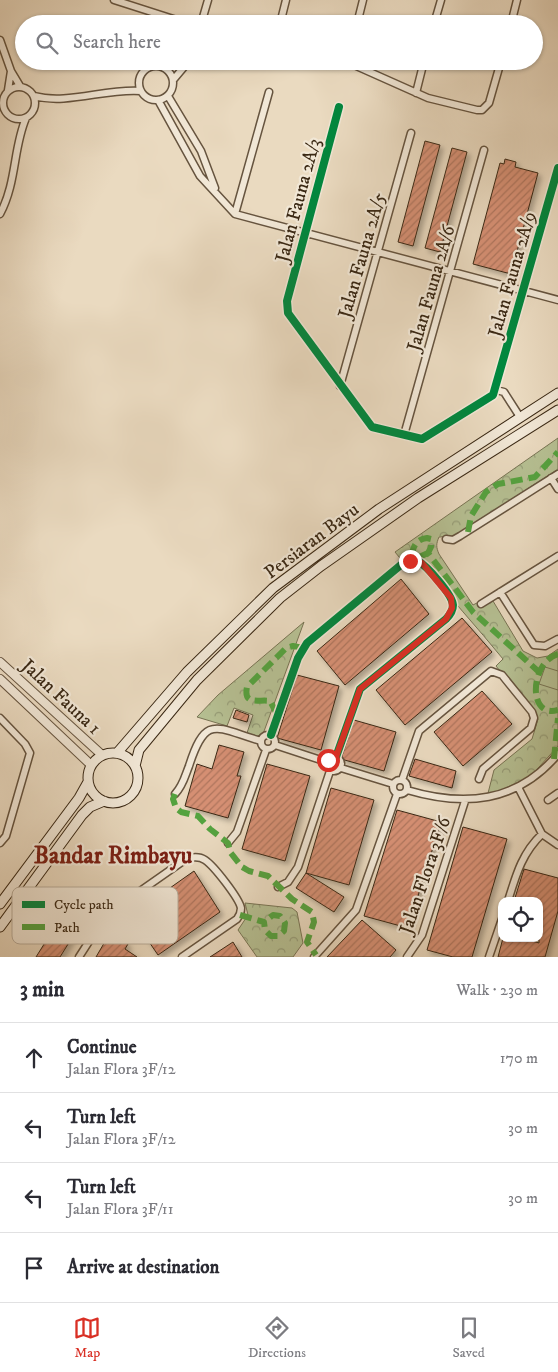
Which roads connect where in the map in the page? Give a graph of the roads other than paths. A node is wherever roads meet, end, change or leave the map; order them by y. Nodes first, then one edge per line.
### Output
1 (114, 0) edge
2 (208, 0) edge
3 (286, 0) edge
4 (363, 0) edge
5 (441, 0) edge
6 (518, 0) edge
7 (130, 2) edge
8 (165, 15) edge
9 (204, 15) edge
10 (282, 15) edge
11 (359, 15) edge
12 (437, 15) edge
13 (514, 15) edge
14 (0, 40) edge
15 (147, 70) edge
16 (168, 70) edge
17 (181, 70) edge
18 (366, 70) edge
19 (422, 70) edge
20 (498, 70) edge
21 (11, 71) junction
22 (140, 80) junction
23 (173, 80) junction
24 (20, 86) junction
25 (8, 90) junction
26 (126, 90) junction
27 (141, 91) junction
28 (269, 92) dead end
29 (416, 93) junction
30 (34, 96) junction
31 (168, 96) junction
32 (48, 100) junction
33 (158, 100) junction
34 (339, 107) dead end
35 (34, 108) junction
36 (13, 118) junction
37 (26, 118) junction
38 (20, 132) junction
39 (411, 133) dead end
40 (484, 150) dead end
41 (558, 168) edge
42 (216, 192) junction
43 (0, 214) edge
44 (235, 214) junction
45 (305, 232) junction
46 (378, 252) junction
47 (450, 271) junction
48 (524, 290) junction
49 (558, 300) edge
50 (340, 386) junction
51 (496, 390) junction
52 (558, 393) edge
53 (558, 410) edge
54 (520, 417) junction
55 (404, 435) junction
56 (558, 474) edge
57 (551, 478) junction
58 (558, 489) edge
59 (446, 539) dead end
60 (558, 556) edge
61 (500, 592) junction
62 (481, 604) dead end
63 (558, 639) edge
64 (0, 662) edge
65 (0, 679) edge
66 (0, 718) edge
67 (270, 735) junction
68 (261, 742) junction
69 (275, 745) junction
70 (266, 750) junction
71 (117, 753) junction
72 (558, 754) edge
73 (102, 755) junction
74 (336, 757) junction
75 (327, 762) junction
76 (91, 766) junction
77 (135, 766) junction
78 (341, 768) junction
79 (330, 771) junction
80 (479, 779) dead end
81 (402, 780) junction
82 (88, 782) junction
83 (393, 784) junction
84 (518, 787) junction
85 (407, 790) junction
86 (558, 793) edge
87 (175, 794) dead end
88 (397, 794) junction
89 (548, 800) dead end
90 (104, 801) junction
91 (465, 801) junction
92 (542, 834) junction
93 (228, 842) dead end
94 (0, 843) edge
95 (558, 845) edge
96 (13, 887) edge
97 (29, 887) edge
98 (145, 887) edge
99 (278, 887) dead end
100 (12, 888) edge
101 (509, 897) edge
102 (0, 904) edge
103 (12, 911) edge
104 (0, 927) edge
105 (498, 931) edge
106 (88, 944) edge
107 (79, 957) edge
108 (182, 957) edge
109 (314, 957) edge
110 (407, 957) edge
111 (489, 957) edge

1 - 7 street
2 - 9 street
3 - 10 street
4 - 11 street
5 - 12 street
6 - 13 street
7 - 8 street
14 - 21 street
15 - 22 street
16 - 23 street
17 - 23 street
18 - 29 street
19 - 29 street
20 - 29 street
21 - 24 street
21 - 25 street
22 - 26 street
22 - 27 street
23 - 31 street
24 - 25 street
24 - 30 street
25 - 36 street
26 - 27 street
26 - 32 street
27 - 33 street
28 - 44 street
30 - 32 street
30 - 35 street
31 - 33 street
31 - 42 street
32 - 35 street
33 - 42 street
34 - 45 street, Jalan Fauna 2A/3
35 - 37 street
36 - 37 street
36 - 38 street
37 - 38 street
38 - 43 street
39 - 46 street, Jalan Fauna 2A/5
40 - 47 street, Jalan Fauna 2A/6
41 - 48 street, Jalan Fauna 2A/9
42 - 44 street
44 - 45 street
45 - 46 street
45 - 50 street, Jalan Fauna 2A/3
46 - 47 street
46 - 50 street, Jalan Fauna 2A/5
47 - 48 street
47 - 55 street, Jalan Fauna 2A/6
48 - 49 street
48 - 51 street, Jalan Fauna 2A/9
50 - 55 street
51 - 54 street
51 - 55 street
52 - 54 main road, Persiaran Bayu
53 - 77 main road, Persiaran Bayu
54 - 71 main road, Persiaran Bayu
56 - 57 street
57 - 58 street
57 - 59 street
60 - 61 street
61 - 62 street
61 - 63 street
64 - 73 street, Jalan Fauna 1
65 - 76 street
66 - 94 street
67 - 68 street
67 - 69 street
67 - 74 street
68 - 70 street
68 - 87 street
69 - 70 street
69 - 75 street
70 - 93 street
71 - 73 main road
71 - 77 main road
72 - 84 street
73 - 76 main road
74 - 75 street
74 - 78 street
75 - 79 street
76 - 82 main road
77 - 90 main road
78 - 79 street
78 - 83 street
79 - 99 street
80 - 81 street
81 - 83 street
81 - 85 street
82 - 90 main road
82 - 96 main road
83 - 88 street
84 - 91 street
84 - 92 street
85 - 88 street
85 - 91 street
86 - 89 street
88 - 109 street
90 - 97 main road
91 - 110 street, Jalan Flora 3F/6
92 - 95 street
92 - 101 street
98 - 108 street
100 - 102 main road
103 - 104 main road
105 - 111 street
106 - 107 street

